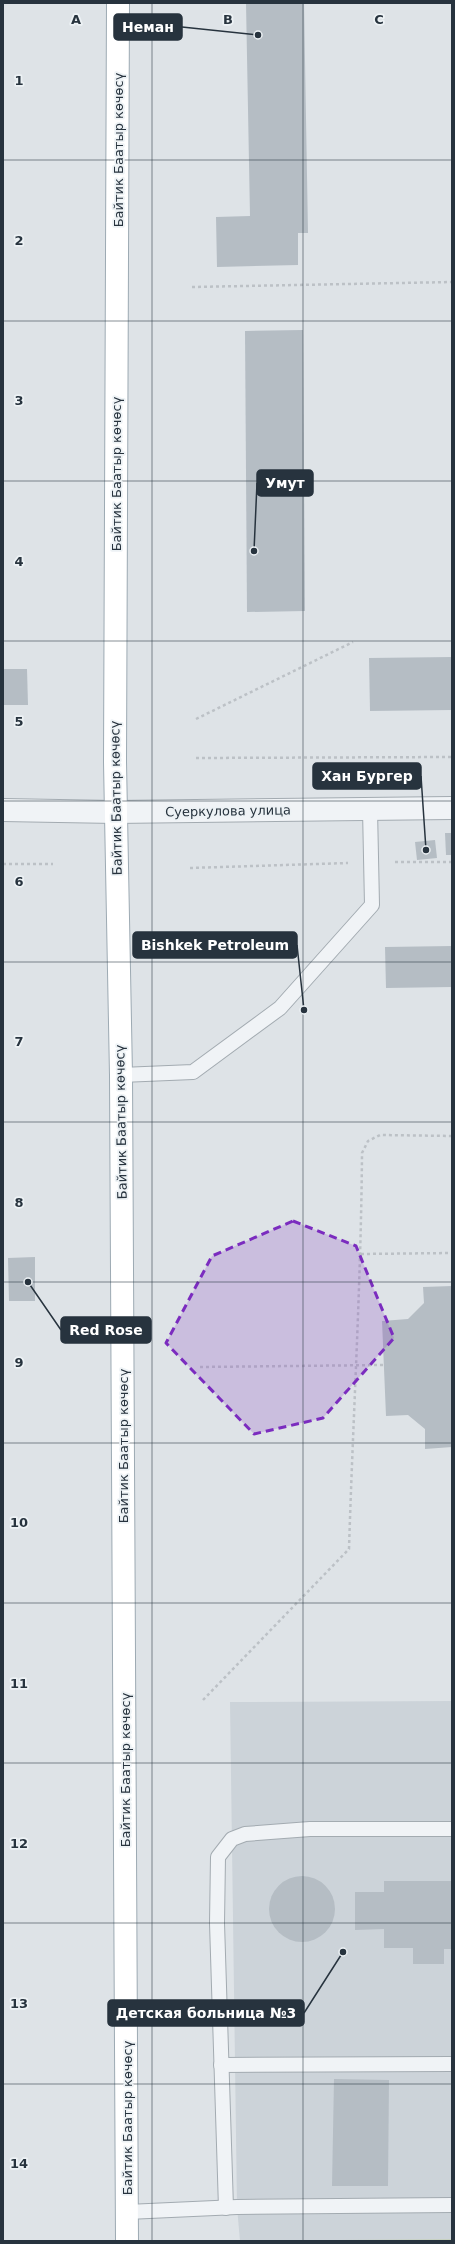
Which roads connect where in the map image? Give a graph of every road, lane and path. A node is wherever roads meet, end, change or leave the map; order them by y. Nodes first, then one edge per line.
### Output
1 (118, 3) edge
2 (452, 282) edge
3 (192, 287) dead end
4 (353, 642) dead end
5 (196, 719) dead end
6 (452, 757) edge
7 (196, 758) dead end
8 (452, 808) edge
9 (370, 809) junction
10 (3, 810) edge
11 (115, 812) junction
12 (371, 862) junction
13 (452, 862) edge
14 (3, 864) edge
15 (53, 864) dead end
16 (190, 868) dead end
17 (122, 1075) junction
18 (452, 1136) edge
19 (452, 1253) edge
20 (361, 1254) junction
21 (355, 1365) junction
22 (383, 1365) dead end
23 (200, 1367) dead end
24 (203, 1700) dead end
25 (452, 1829) edge
26 (452, 2064) edge
27 (221, 2065) junction
28 (452, 2205) edge
29 (226, 2208) junction
30 (127, 2212) junction
31 (127, 2241) edge

1 - 11 main road, Байтик Баатыр көчөсү
2 - 3 path
4 - 5 path
6 - 7 path
8 - 9 street, Суеркулова улица
9 - 11 street, Суеркулова улица
9 - 12 lane
10 - 11 street, Суеркулова улица
11 - 17 main road, Байтик Баатыр көчөсү
12 - 13 path
12 - 16 path
12 - 17 lane
14 - 15 path
17 - 30 main road, Байтик Баатыр көчөсү
18 - 20 path
19 - 20 path
20 - 21 path
21 - 22 path
21 - 23 path
21 - 24 path
25 - 27 lane
26 - 27 lane
27 - 29 lane
28 - 29 lane
29 - 30 lane
30 - 31 main road, Байтик Баатыр көчөсү

